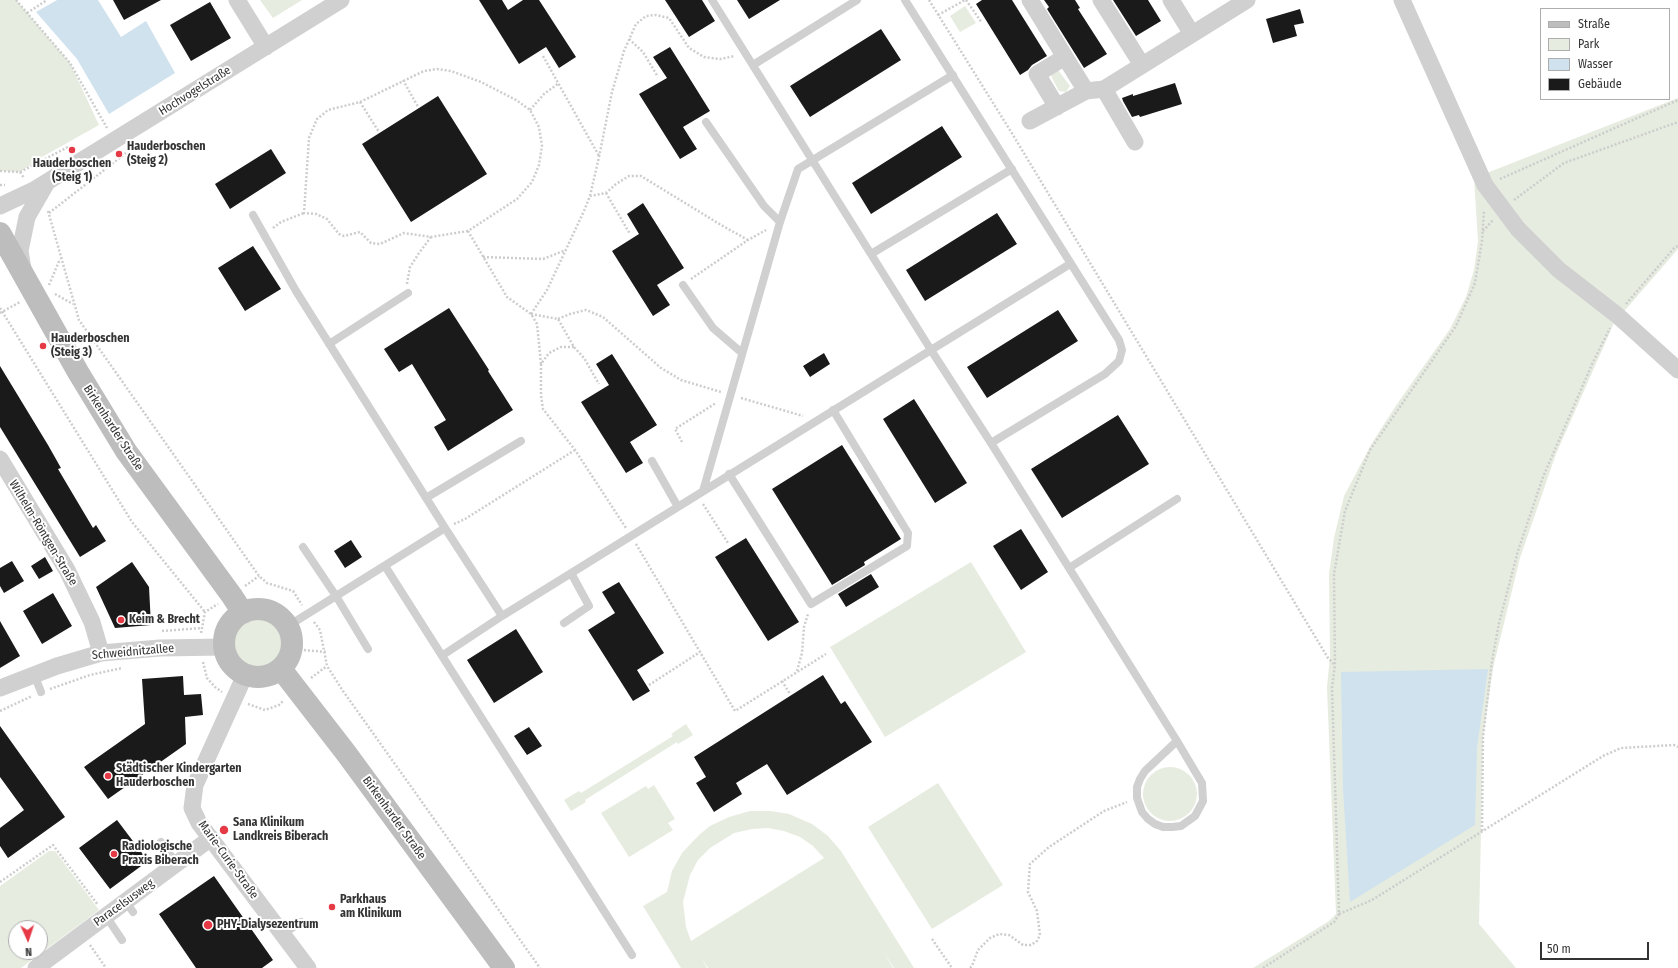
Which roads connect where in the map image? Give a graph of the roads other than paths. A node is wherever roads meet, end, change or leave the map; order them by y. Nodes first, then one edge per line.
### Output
1 (237, 0) edge
2 (341, 0) edge
3 (712, 0) edge
4 (857, 0) edge
5 (905, 0) edge
6 (1030, 0) edge
7 (1101, 0) edge
8 (1170, 0) edge
9 (1247, 0) edge
10 (1402, 0) edge
11 (1192, 34) junction
12 (266, 48) junction
13 (1065, 57) junction
14 (753, 65) junction
15 (1142, 65) junction
16 (953, 75) junction
17 (1104, 89) junction
18 (1086, 91) junction
19 (1057, 107) junction
20 (706, 122) dead end
21 (1023, 124) road end
22 (1135, 142) dead end
23 (813, 160) junction
24 (1012, 169) junction
25 (48, 182) junction
26 (0, 206) edge
27 (253, 215) dead end
28 (780, 222) junction
29 (0, 233) edge
30 (872, 254) junction
31 (1070, 264) junction
32 (24, 276) junction
33 (683, 285) road end
34 (408, 293) road end
35 (329, 344) junction
36 (931, 350) junction
37 (742, 353) junction
38 (1678, 370) edge
39 (833, 410) junction
40 (520, 440) dead end
41 (991, 443) junction
42 (0, 459) edge
43 (652, 460) dead end
44 (729, 474) junction
45 (700, 493) junction
46 (426, 498) junction
47 (1177, 499) dead end
48 (678, 507) junction
49 (445, 528) junction
50 (303, 547) dead end
51 (385, 566) junction
52 (1069, 568) junction
53 (571, 574) junction
54 (336, 596) junction
55 (238, 604) junction
56 (502, 616) junction
57 (564, 623) dead end
58 (288, 626) junction
59 (224, 647) junction
60 (368, 649) dead end
61 (101, 652) junction
62 (443, 656) junction
63 (281, 669) junction
64 (34, 674) junction
65 (245, 675) junction
66 (0, 688) edge
67 (41, 692) road end
68 (1177, 741) junction
69 (211, 838) junction
70 (161, 842) dead end
71 (177, 864) junction
72 (106, 916) junction
73 (300, 922) dead end
74 (283, 934) junction
75 (122, 940) dead end
76 (632, 955) dead end
77 (36, 968) edge
78 (308, 968) edge
79 (504, 968) edge

1 - 12 street
2 - 12 street, Hochvogelstraße
3 - 14 lane
4 - 14 lane
5 - 16 lane
6 - 13 street
7 - 15 street
8 - 11 street
9 - 11 street
10 - 38 street
11 - 15 street
12 - 25 street, Hochvogelstraße
13 - 18 street
13 - 19 street
14 - 23 lane
15 - 17 street
16 - 23 lane
16 - 24 lane
17 - 18 street
17 - 22 street
18 - 19 street
19 - 21 street
20 - 28 lane
23 - 28 lane
23 - 30 lane
24 - 30 lane
24 - 31 lane
25 - 26 street, Hochvogelstraße
25 - 32 street, Hochvogelstraße
27 - 35 lane
28 - 37 lane
29 - 32 main road, Birkenharder Straße
30 - 36 lane
31 - 36 lane
31 - 41 lane
32 - 55 main road, Birkenharder Straße
33 - 37 lane
34 - 35 lane
35 - 46 lane
36 - 39 lane
36 - 41 lane
37 - 45 lane
39 - 44 lane
39 - 44 lane
40 - 46 lane
41 - 52 lane
42 - 61 street, Wilhelm-Röntgen-Straße
43 - 48 lane
44 - 45 lane
45 - 48 lane
46 - 49 lane
47 - 52 lane
48 - 53 lane
49 - 51 lane
49 - 56 lane
50 - 54 lane
51 - 54 lane
51 - 62 lane
52 - 68 lane
53 - 56 lane
53 - 57 lane
54 - 58 lane
54 - 60 lane
55 - 58 main road
55 - 59 main road
56 - 62 lane
58 - 63 main road
59 - 61 street, Schweidnitzallee
59 - 65 main road
61 - 64 street, Schweidnitzallee
62 - 76 lane
63 - 65 main road
63 - 79 main road, Birkenharder Straße
64 - 66 street, Schweidnitzallee
64 - 67 lane
65 - 69 street, Marie-Curie-Straße
68 - 68 lane
69 - 71 street, Paracelsusweg
69 - 74 street, Marie-Curie-Straße
70 - 71 lane
71 - 72 street, Paracelsusweg
72 - 75 lane
72 - 77 street, Paracelsusweg
73 - 74 lane
74 - 78 street, Marie-Curie-Straße

